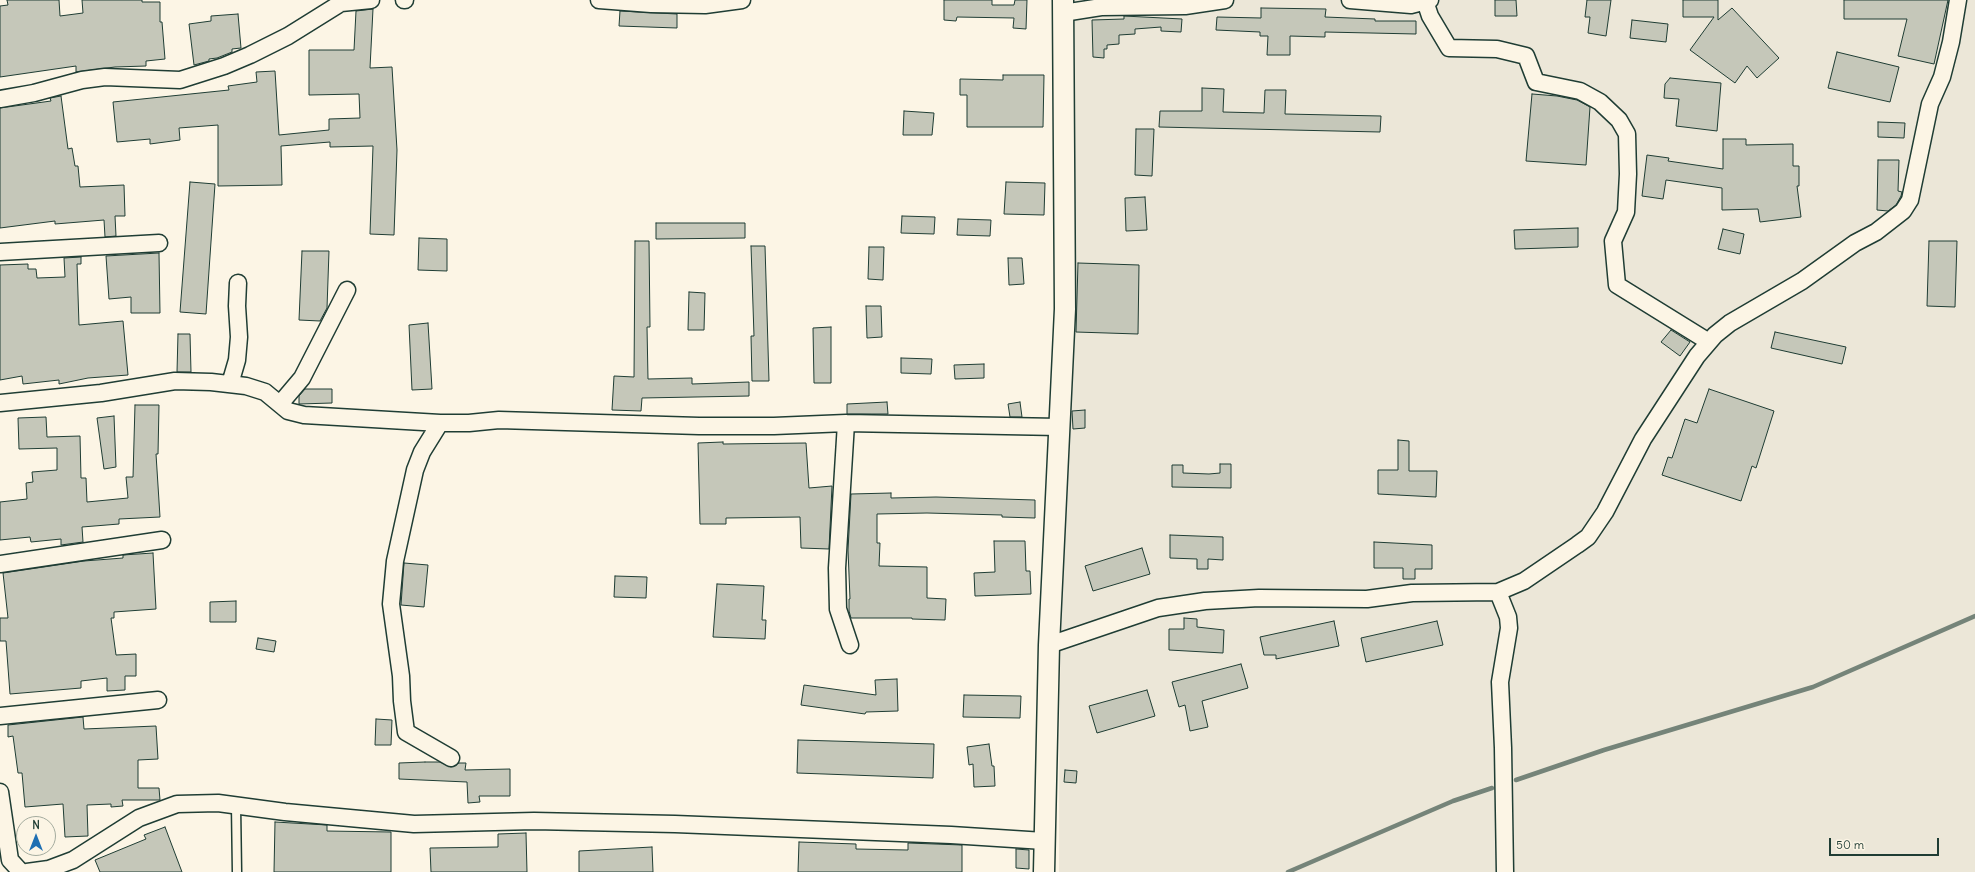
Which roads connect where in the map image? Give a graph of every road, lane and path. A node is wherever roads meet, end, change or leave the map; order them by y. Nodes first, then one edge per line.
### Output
1 (371, 0) edge
2 (599, 0) edge
3 (742, 0) edge
4 (1225, 0) edge
5 (1350, 0) edge
6 (1958, 0) edge
7 (1427, 1) edge
8 (1063, 6) edge
9 (0, 100) edge
10 (159, 243) dead end
11 (0, 252) edge
12 (238, 283) dead end
13 (347, 290) dead end
14 (1709, 342) junction
15 (230, 384) junction
16 (0, 403) edge
17 (280, 404) junction
18 (440, 423) junction
19 (846, 423) junction
20 (1059, 427) junction
21 (162, 540) dead end
22 (0, 564) edge
23 (1498, 592) junction
24 (1049, 644) junction
25 (850, 645) dead end
26 (158, 700) dead end
27 (0, 716) edge
28 (451, 758) dead end
29 (0, 792) edge
30 (236, 805) junction
31 (1, 811) edge
32 (1044, 841) junction
33 (21, 872) edge
34 (27, 872) edge
35 (237, 872) edge
36 (1044, 872) edge
37 (1505, 872) edge

1 - 9 street
2 - 3 street
4 - 8 street
5 - 7 street
6 - 14 street
7 - 14 street
8 - 20 street
10 - 11 street
12 - 15 street
13 - 17 street
14 - 23 street
15 - 16 street
15 - 17 street
17 - 18 street
18 - 19 street
18 - 28 street
19 - 20 street
19 - 25 street
20 - 24 street
21 - 22 street
23 - 24 street
23 - 37 street
24 - 32 street
26 - 27 street
29 - 31 street
30 - 32 street
30 - 34 street
30 - 35 lane
31 - 33 street
32 - 36 street

